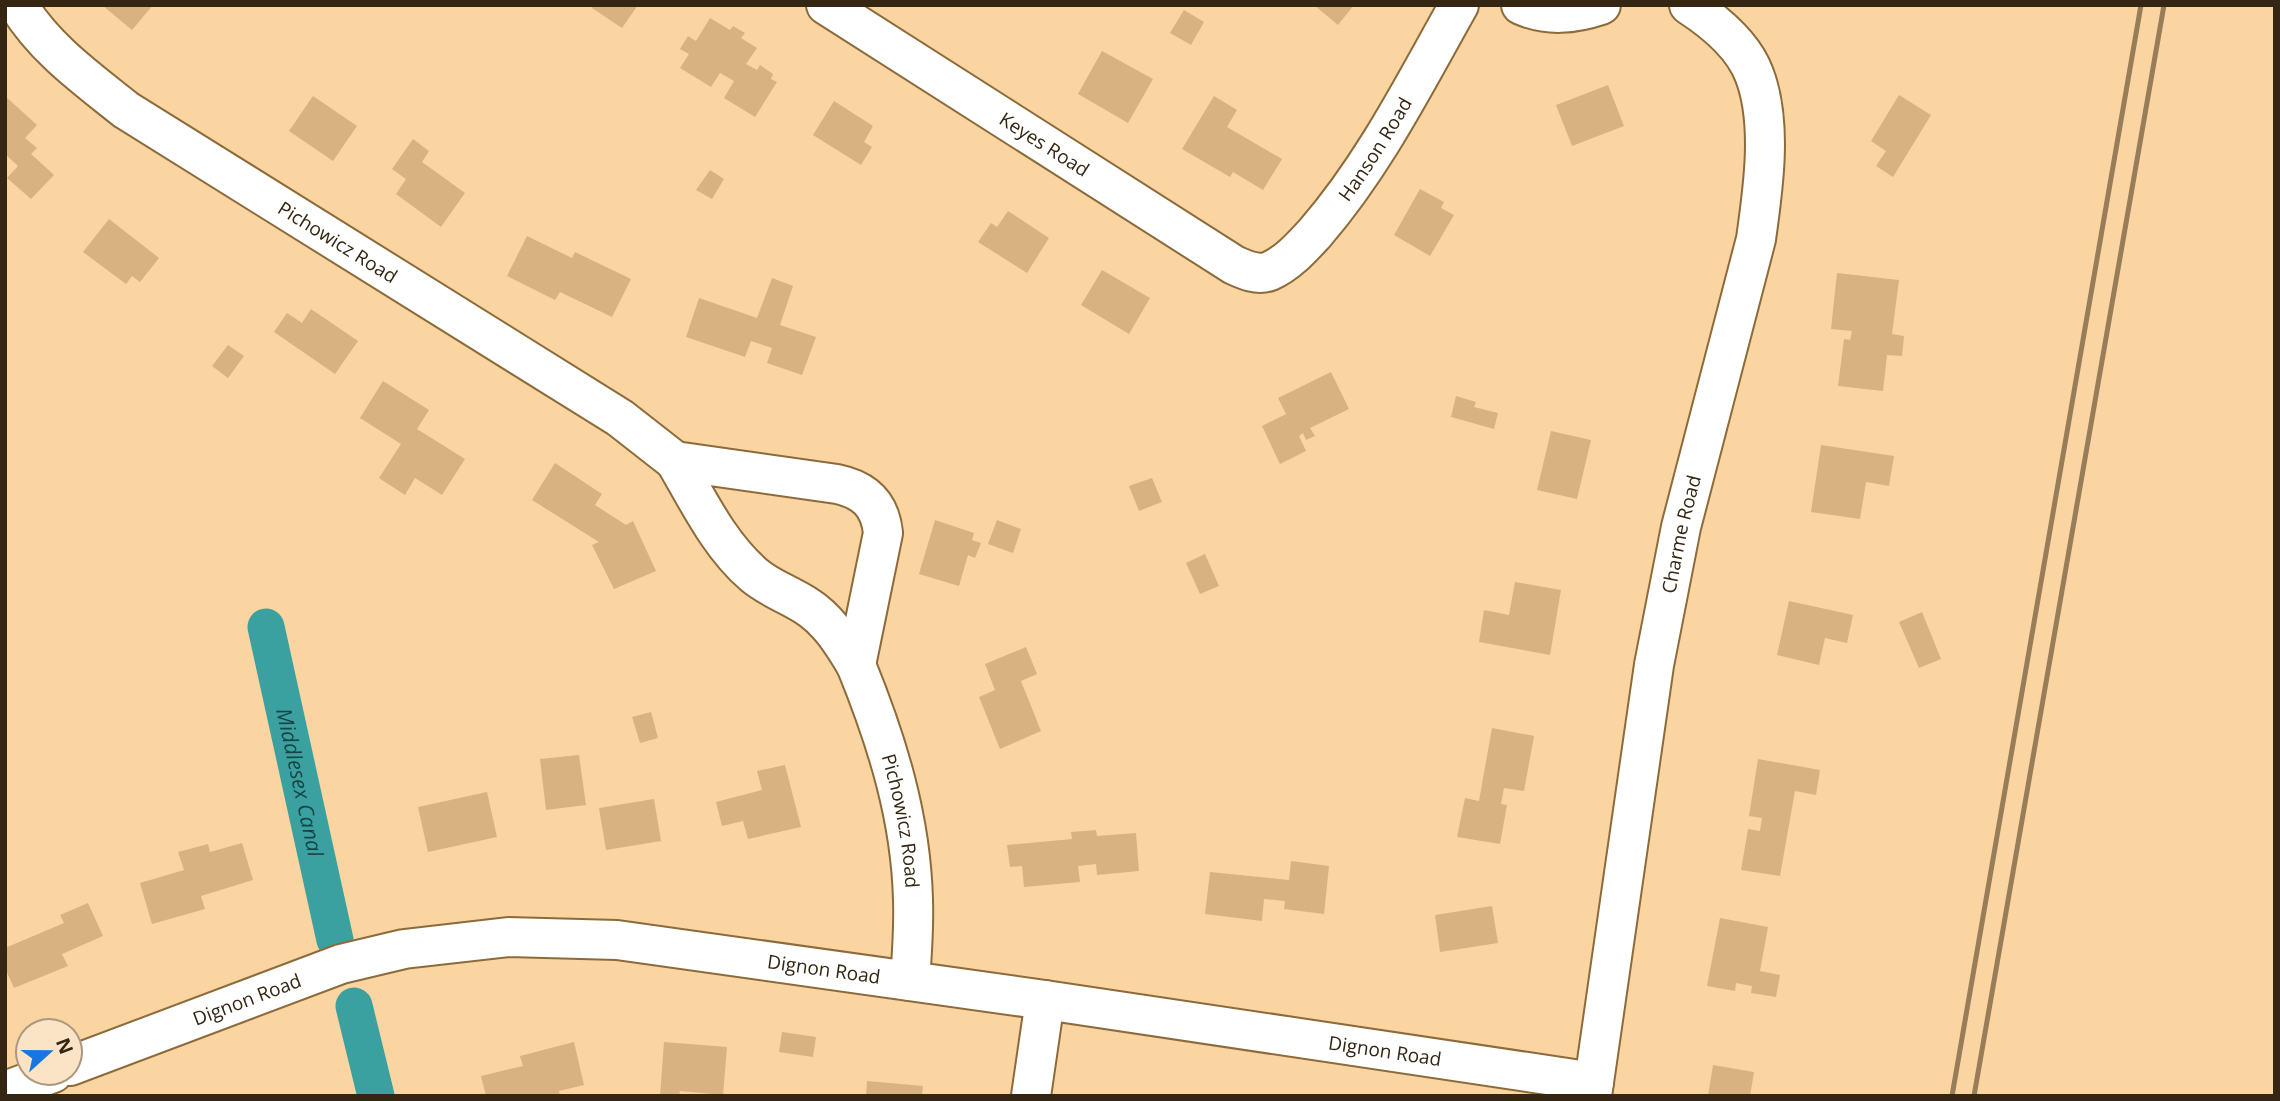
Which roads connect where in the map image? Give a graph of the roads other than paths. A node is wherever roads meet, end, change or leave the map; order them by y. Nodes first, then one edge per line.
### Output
1 (18, 5) edge
2 (825, 5) edge
3 (1459, 5) edge
4 (1521, 5) edge
5 (1601, 5) edge
6 (1689, 5) edge
7 (1267, 272) joint
8 (675, 461) junction
9 (856, 665) junction
10 (910, 981) junction
11 (1045, 1000) junction
12 (84, 1061) edge
13 (1593, 1089) edge
14 (1031, 1096) edge

1 - 8 street, Pichowicz Road
2 - 7 street, Keyes Road
3 - 7 street, Hanson Road
4 - 5 street
6 - 13 street, Charme Road
8 - 9 street, Pichowicz Road
8 - 9 street
9 - 10 street, Pichowicz Road
10 - 11 street, Dignon Road
10 - 12 street, Dignon Road
11 - 13 street, Dignon Road
11 - 14 street

